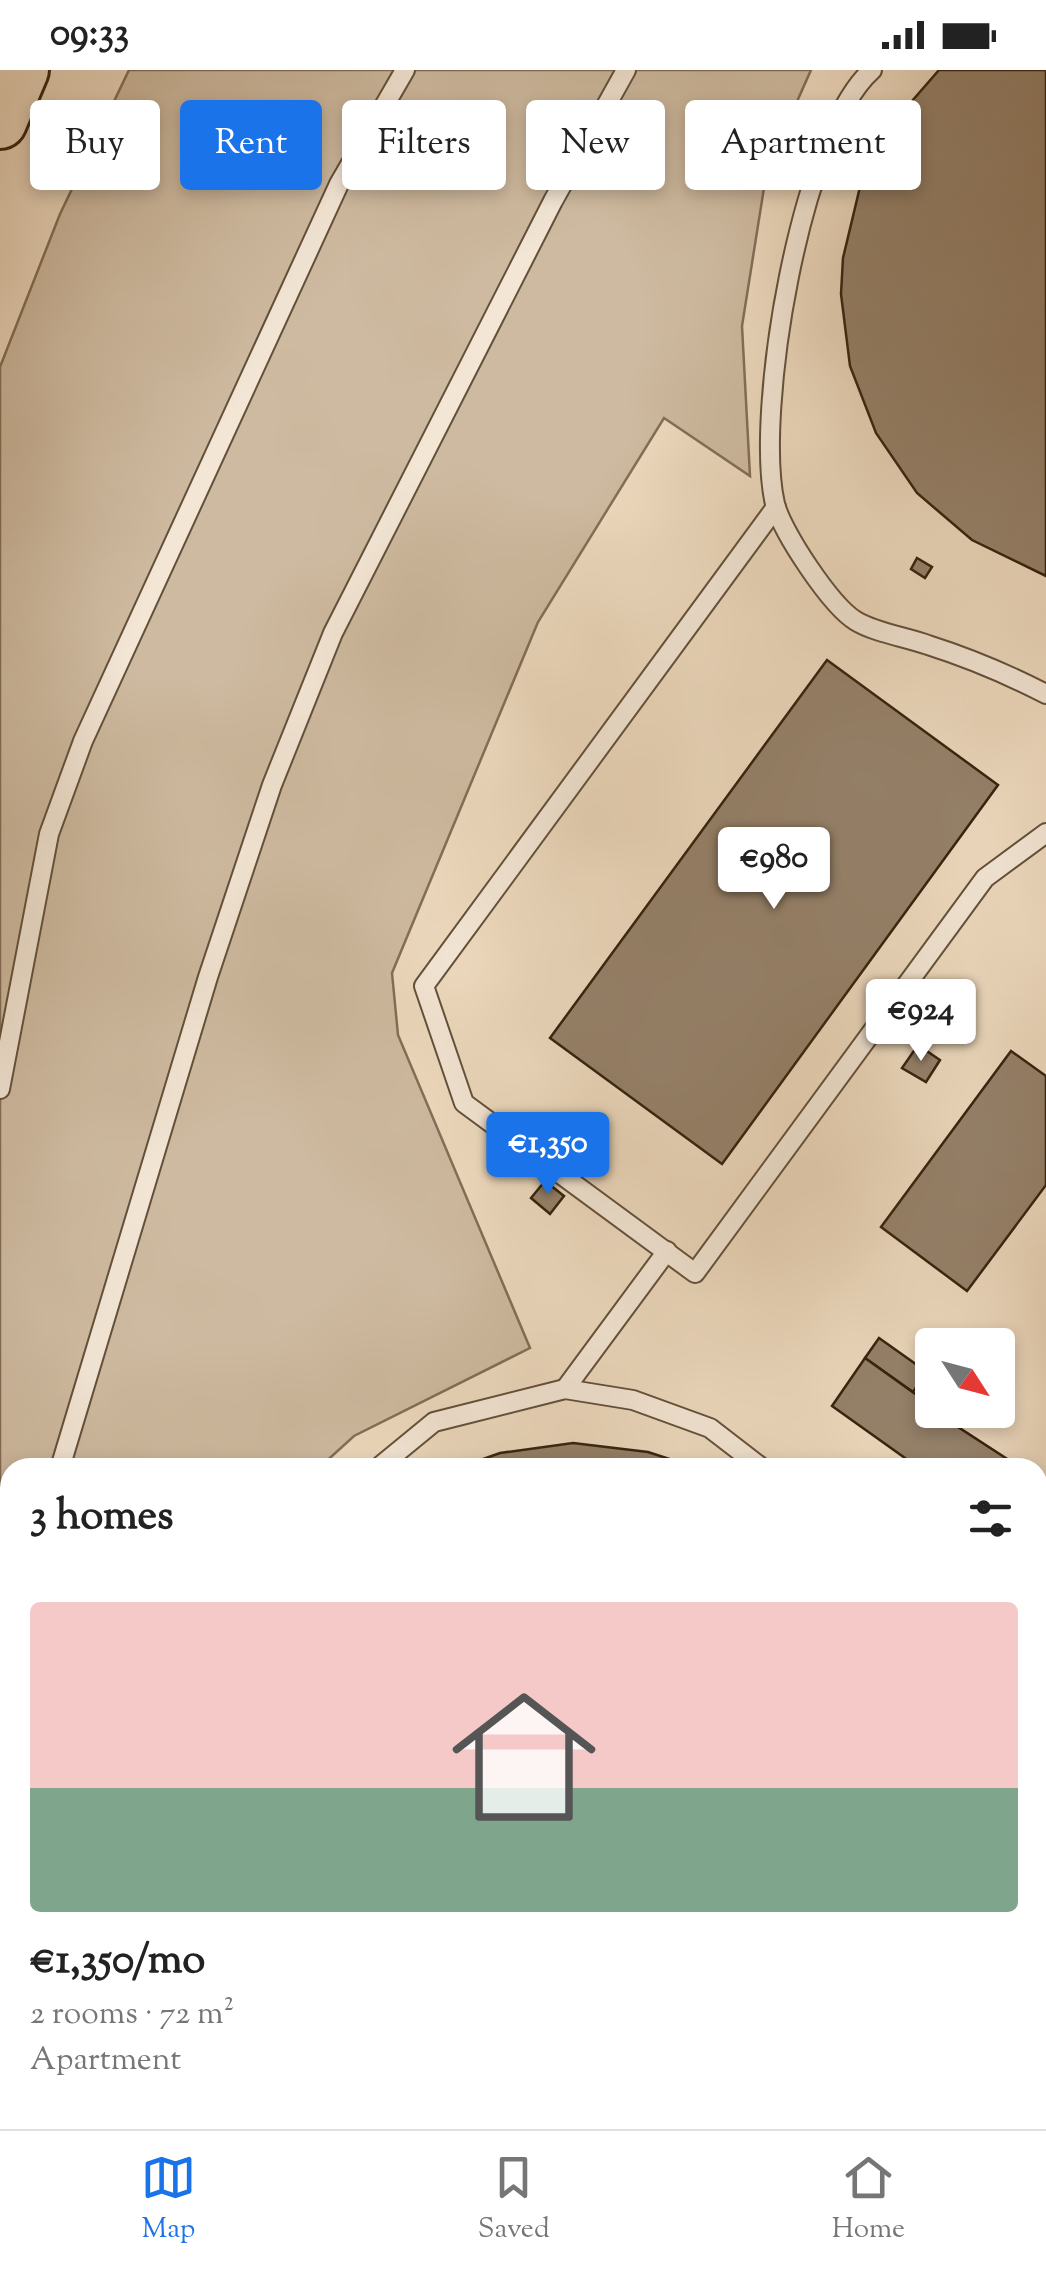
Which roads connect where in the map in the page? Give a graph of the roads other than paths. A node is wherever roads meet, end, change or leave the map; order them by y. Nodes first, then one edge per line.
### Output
1 (22, 70) edge
2 (404, 70) edge
3 (626, 70) edge
4 (872, 70) edge
5 (0, 122) edge
6 (776, 506) junction
7 (1046, 694) edge
8 (1046, 833) edge
9 (0, 1090) edge
10 (667, 1252) junction
11 (566, 1389) junction
12 (63, 1458) edge
13 (390, 1458) edge
14 (749, 1458) edge

1 - 5 main road
2 - 9 lane
3 - 12 lane
4 - 6 lane
6 - 7 lane
6 - 10 lane
8 - 10 lane
10 - 11 lane
11 - 13 lane
11 - 14 lane

